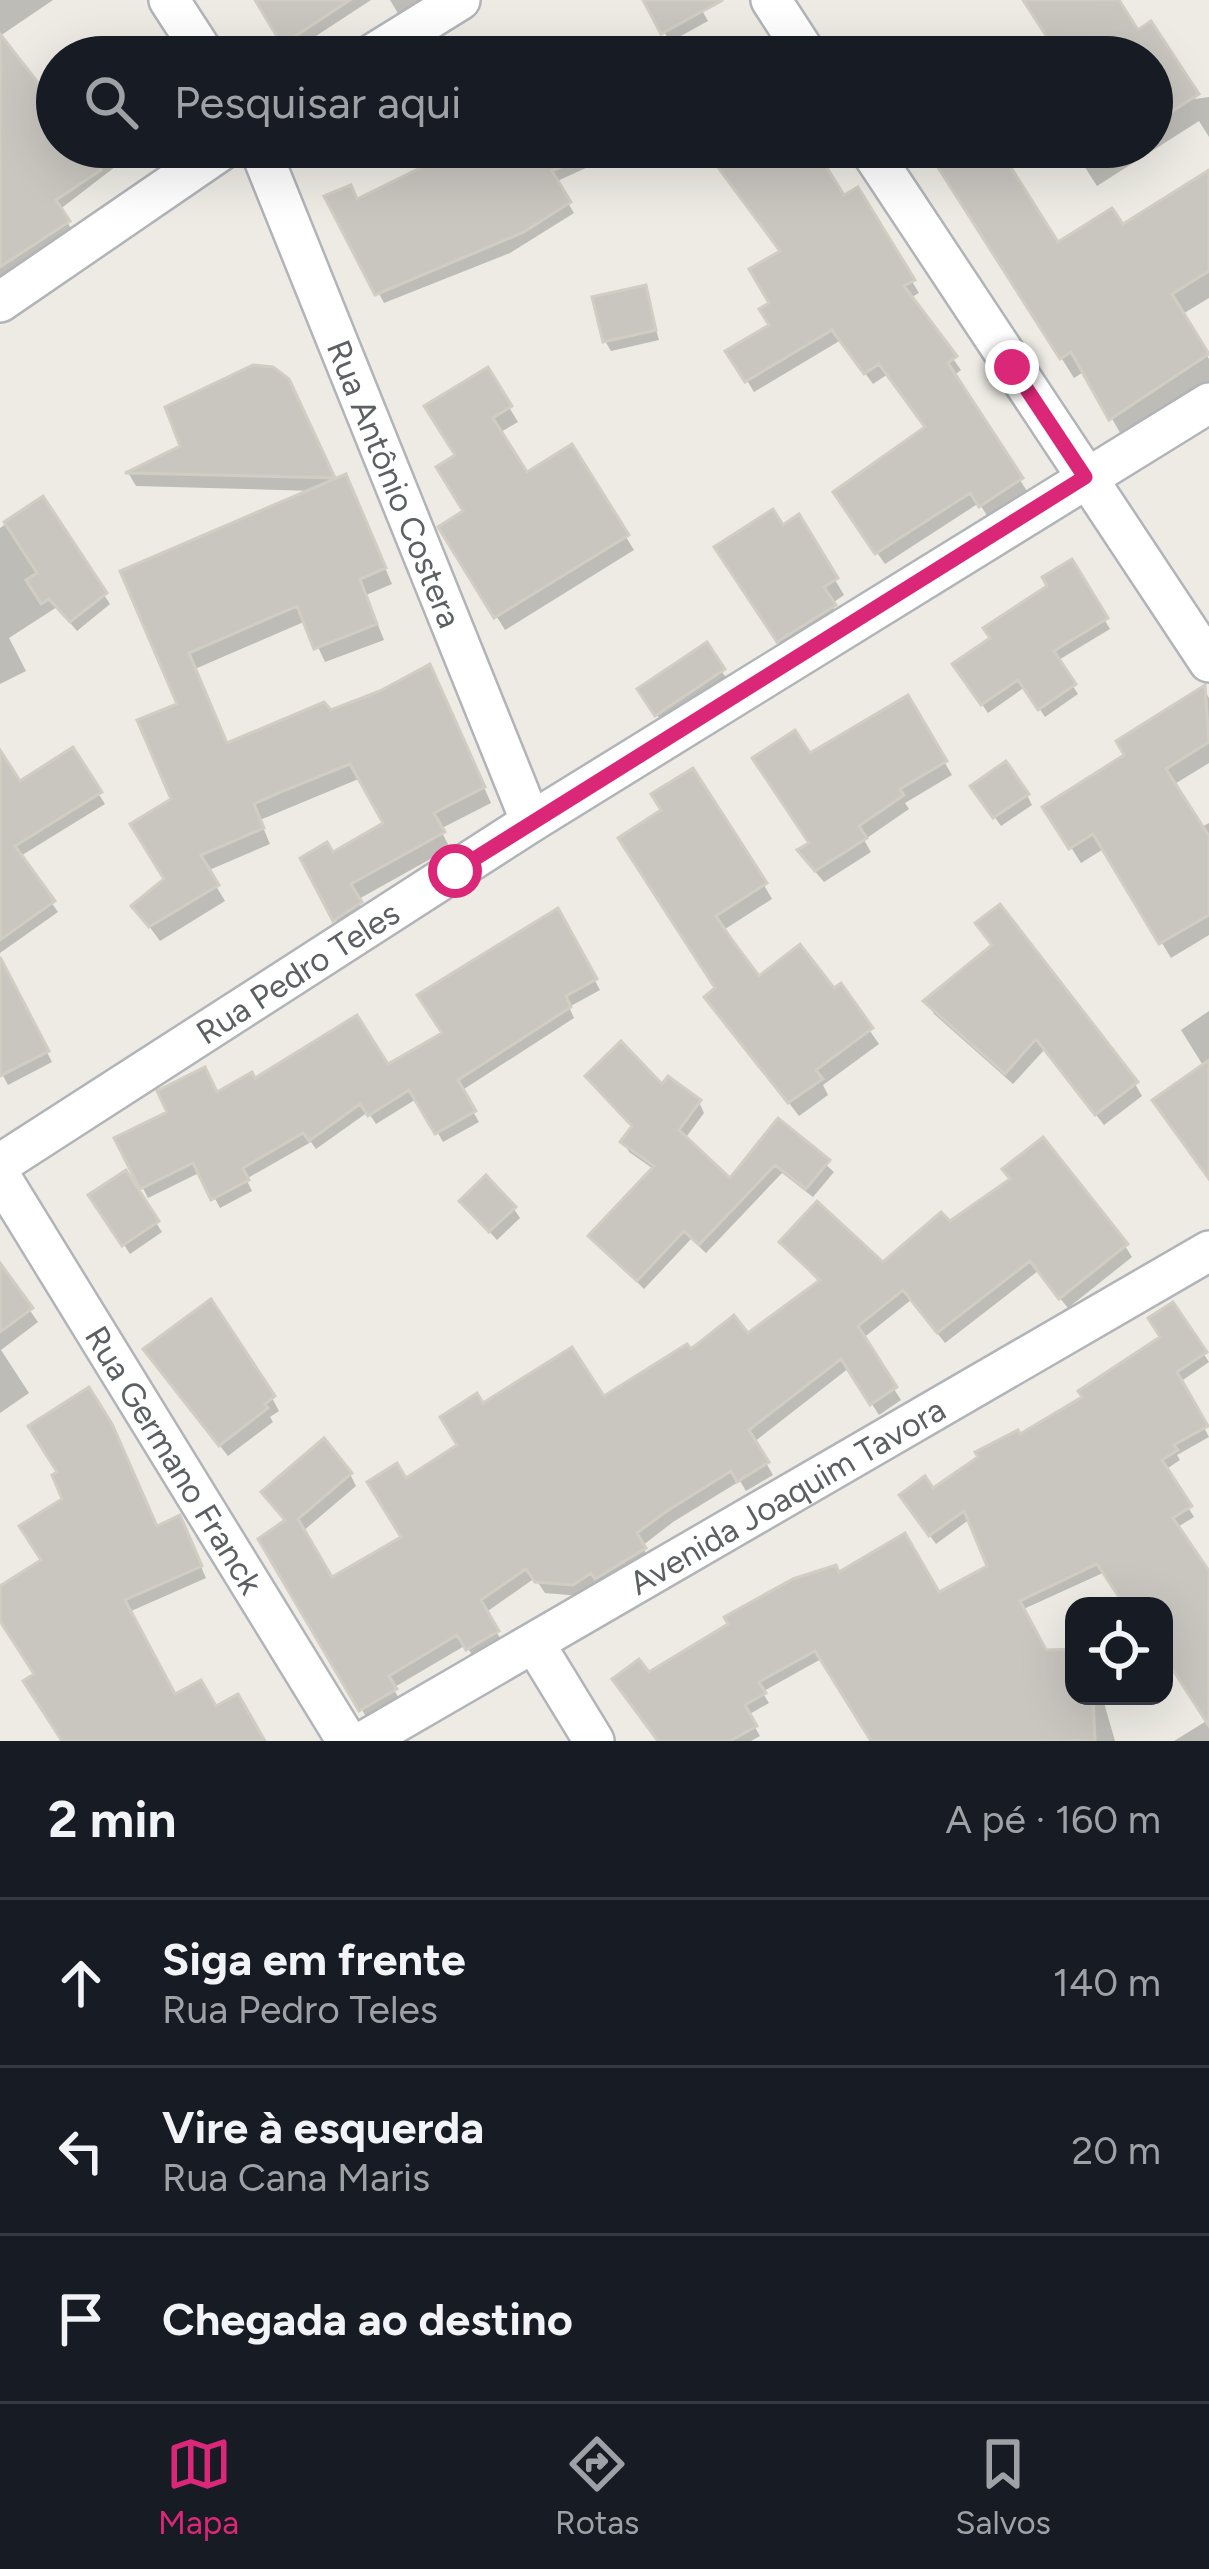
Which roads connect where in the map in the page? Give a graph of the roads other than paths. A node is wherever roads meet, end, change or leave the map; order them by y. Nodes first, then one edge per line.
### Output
1 (169, 0) edge
2 (460, 0) edge
3 (771, 0) edge
4 (192, 36) edge
5 (402, 36) edge
6 (794, 36) edge
7 (195, 168) edge
8 (268, 168) edge
9 (882, 168) edge
10 (0, 302) edge
11 (1209, 403) edge
12 (1085, 477) junction
13 (1209, 662) edge
14 (531, 822) junction
15 (0, 1164) edge
16 (0, 1176) edge
17 (1209, 1251) edge
18 (536, 1646) junction
19 (346, 1741) edge
20 (364, 1741) edge
21 (594, 1741) edge

1 - 4 street
2 - 5 street
3 - 6 street
7 - 10 street
8 - 14 street, Rua Antônio Costera
9 - 12 street
11 - 12 street, Rua Pedro Teles
12 - 13 street
12 - 14 street, Rua Pedro Teles
14 - 15 street, Rua Pedro Teles
16 - 19 street, Rua Germano Franck
17 - 18 street, Avenida Joaquim Tavora
18 - 20 street, Avenida Joaquim Tavora
18 - 21 street

